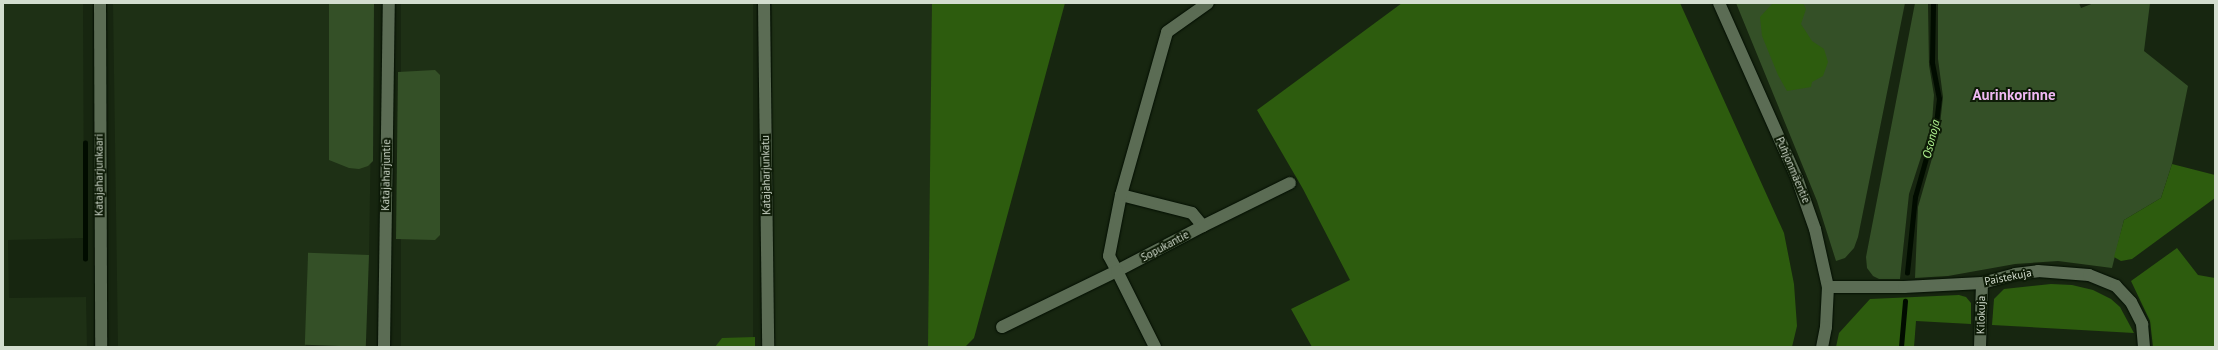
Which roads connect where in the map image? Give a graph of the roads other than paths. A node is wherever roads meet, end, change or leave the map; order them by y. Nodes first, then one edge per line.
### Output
1 (100, 3) edge
2 (389, 3) edge
3 (764, 3) edge
4 (1208, 3) edge
5 (1719, 3) edge
6 (1290, 183) dead end
7 (1122, 195) junction
8 (1203, 226) junction
9 (1117, 271) junction
10 (1982, 283) junction
11 (1828, 287) junction
12 (1002, 327) dead end
13 (101, 347) edge
14 (384, 347) edge
15 (768, 347) edge
16 (1156, 347) edge
17 (1822, 347) edge
18 (1980, 347) edge
19 (2144, 347) edge

1 - 13 street, Katajaharjunkaari
2 - 14 street, Katajaharjuntie
3 - 15 street, Katajaharjunkatu
4 - 7 street
5 - 11 street, Puhjonmäentie
6 - 8 street
7 - 8 street, Sopukantie
7 - 9 street
8 - 9 street, Sopukantie
9 - 12 street, Sopukantie
9 - 16 street
10 - 11 street, Paistekuja
10 - 18 street, Kilokuja
10 - 19 street, Paistekuja
11 - 17 street, Puhjonmäentie

